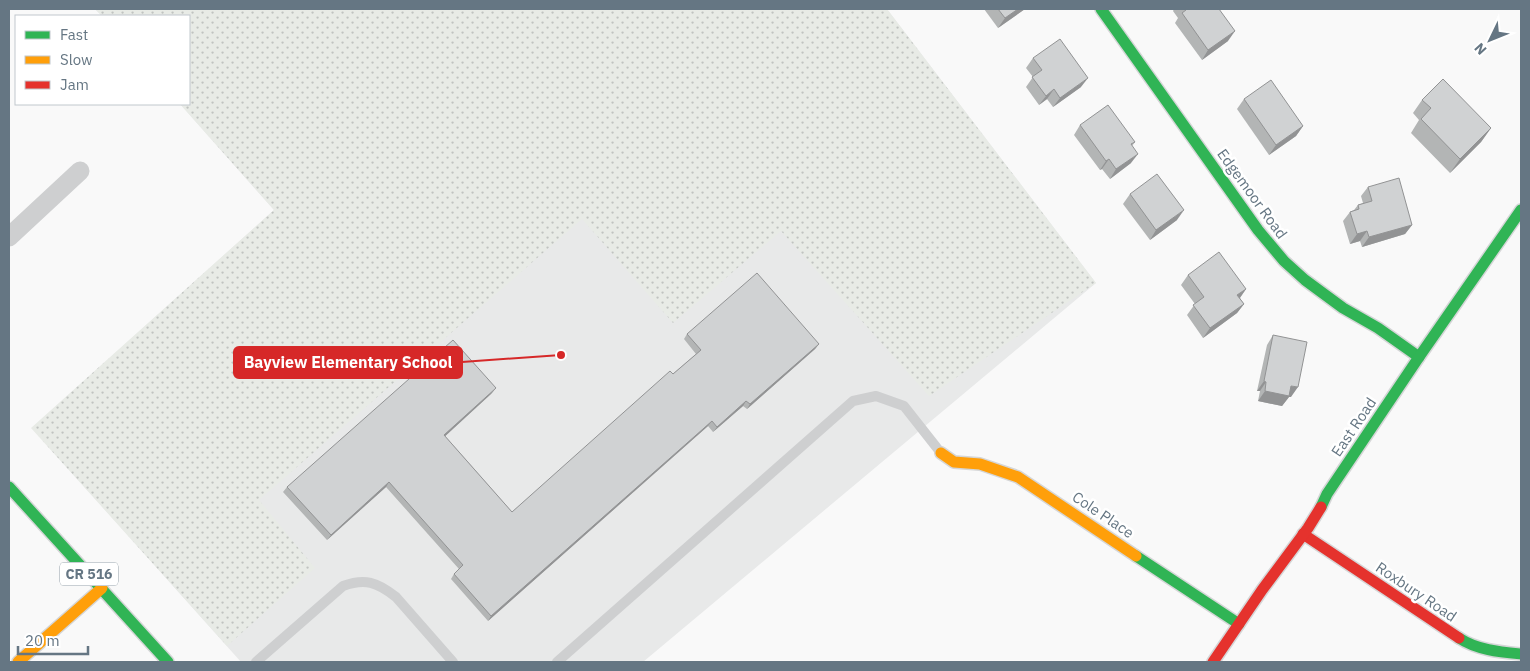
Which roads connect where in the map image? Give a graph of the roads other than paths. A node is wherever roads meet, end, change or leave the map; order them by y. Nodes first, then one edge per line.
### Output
1 (1101, 9) edge
2 (80, 171) dead end
3 (1521, 210) edge
4 (9, 237) edge
5 (1419, 357) junction
6 (942, 452) joint
7 (9, 487) edge
8 (1303, 534) junction
9 (102, 588) junction
10 (1239, 624) junction
11 (1521, 654) edge
12 (18, 662) edge
13 (168, 662) edge
14 (256, 662) edge
15 (453, 662) edge
16 (557, 662) edge
17 (1212, 662) edge

1 - 5 street, Edgemoor Road
2 - 4 street
3 - 5 street, East Road
5 - 8 street, East Road
6 - 10 street, Cole Place
6 - 16 lane
7 - 9 street, CR 516
8 - 10 street, East Road
8 - 11 street, Roxbury Road
9 - 12 street
9 - 13 street, CR 516
10 - 17 street, East Road
14 - 15 lane

